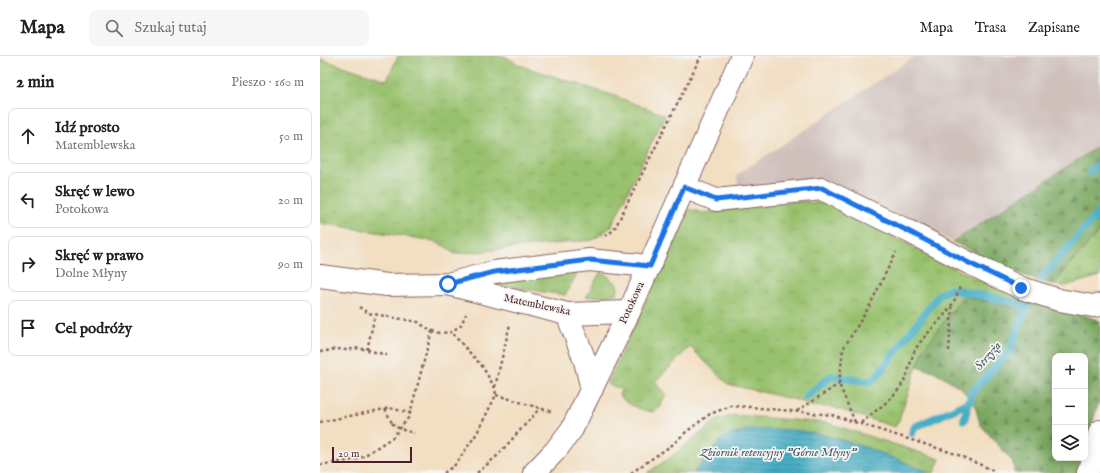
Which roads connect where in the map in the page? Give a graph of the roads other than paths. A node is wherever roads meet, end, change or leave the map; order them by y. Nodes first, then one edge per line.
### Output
1 (742, 56) edge
2 (684, 187) junction
3 (650, 266) junction
4 (320, 276) edge
5 (448, 284) junction
6 (1100, 305) edge
7 (628, 312) junction
8 (567, 314) junction
9 (592, 388) junction
10 (1100, 431) edge
11 (534, 473) edge
12 (1088, 473) edge

1 - 2 street, Potokowa
2 - 3 street, Potokowa
2 - 6 street
3 - 5 street, Matemblewska
3 - 7 street, Potokowa
4 - 5 street, Matemblewska
5 - 8 street, Matemblewska
7 - 8 street, Matemblewska
7 - 9 street, Potokowa
8 - 9 street
9 - 11 street, Potokowa
10 - 12 street

